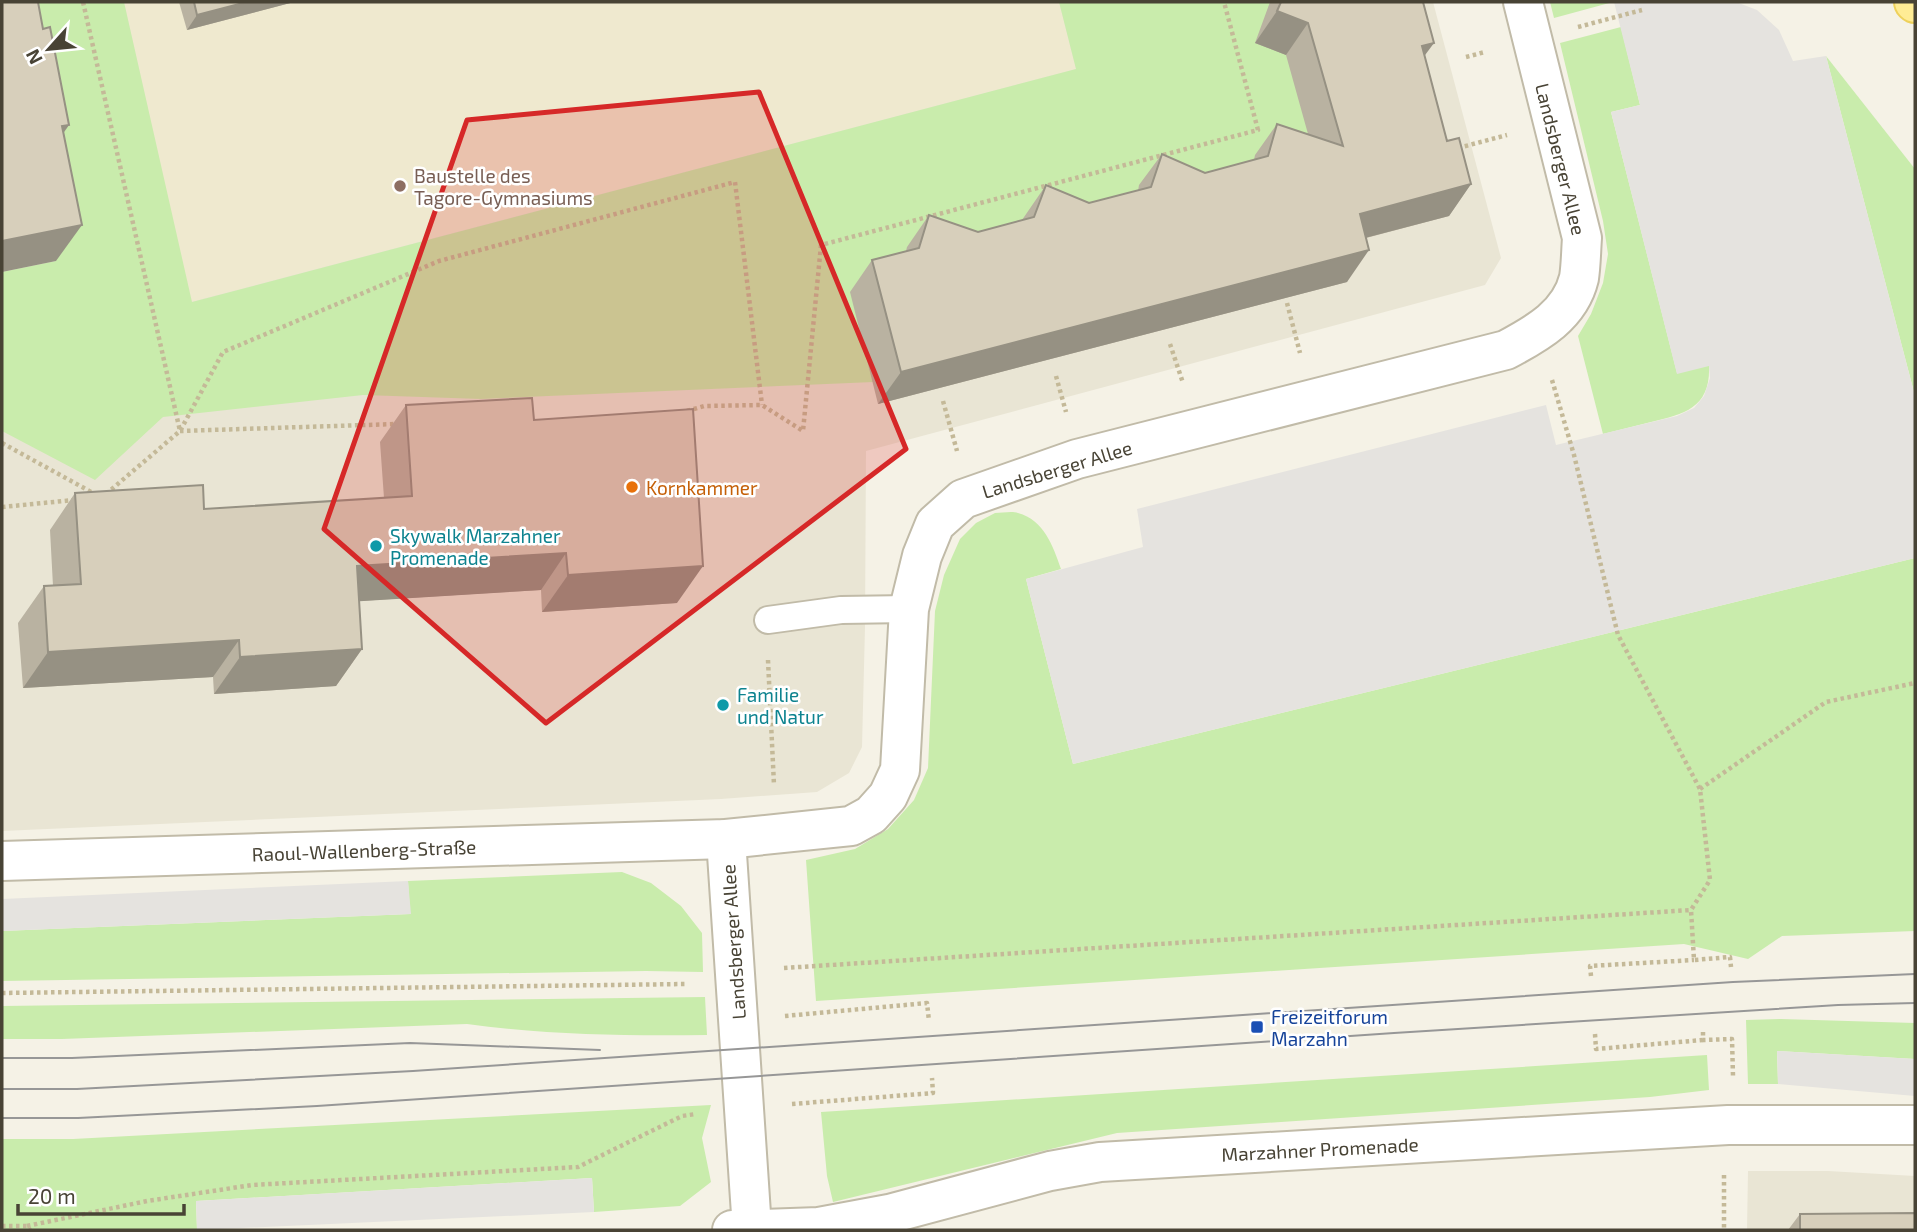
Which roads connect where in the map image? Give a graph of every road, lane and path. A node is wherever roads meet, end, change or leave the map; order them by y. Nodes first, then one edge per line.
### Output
1 (82, 2) edge
2 (1224, 2) edge
3 (1522, 2) edge
4 (1552, 123) junction
5 (1451, 150) edge
6 (1538, 334) junction
7 (762, 405) junction
8 (680, 413) edge
9 (396, 424) dead end
10 (180, 431) junction
11 (2, 443) edge
12 (101, 498) junction
13 (89, 499) edge
14 (77, 500) edge
15 (2, 507) edge
16 (909, 609) junction
17 (768, 620) dead end
18 (768, 657) dead end
19 (1915, 683) edge
20 (775, 787) dead end
21 (1700, 789) junction
22 (726, 839) junction
23 (2, 861) edge
24 (1691, 910) junction
25 (1694, 960) junction
26 (1731, 967) dead end
27 (1591, 976) dead end
28 (735, 980) junction
29 (2, 993) edge
30 (784, 1016) dead end
31 (929, 1021) dead end
32 (1703, 1032) dead end
33 (1595, 1034) dead end
34 (1703, 1040) junction
35 (932, 1078) dead end
36 (789, 1104) dead end
37 (702, 1113) dead end
38 (1728, 1125) junction
39 (1915, 1125) edge
40 (2, 1226) edge
41 (28, 1228) edge
42 (742, 1230) edge

1 - 10 path
2 - 7 path
3 - 4 street, Landsberger Allee
4 - 5 path
4 - 6 street, Landsberger Allee
6 - 16 street, Landsberger Allee
6 - 21 path
7 - 8 path
7 - 10 path
9 - 10 path
10 - 12 path
11 - 12 path
12 - 13 path
14 - 15 path
16 - 17 lane
16 - 22 street, Landsberger Allee
18 - 20 path
19 - 21 path
21 - 24 path
22 - 23 street, Raoul-Wallenberg-Straße
22 - 28 street, Landsberger Allee
24 - 25 path
24 - 28 path
25 - 26 path
25 - 27 path
28 - 29 path
28 - 42 street, Landsberger Allee
30 - 31 path
32 - 34 path
33 - 34 path
34 - 38 path
35 - 36 path
37 - 41 path
38 - 39 street, Marzahner Promenade
38 - 42 street, Marzahner Promenade
40 - 41 path

